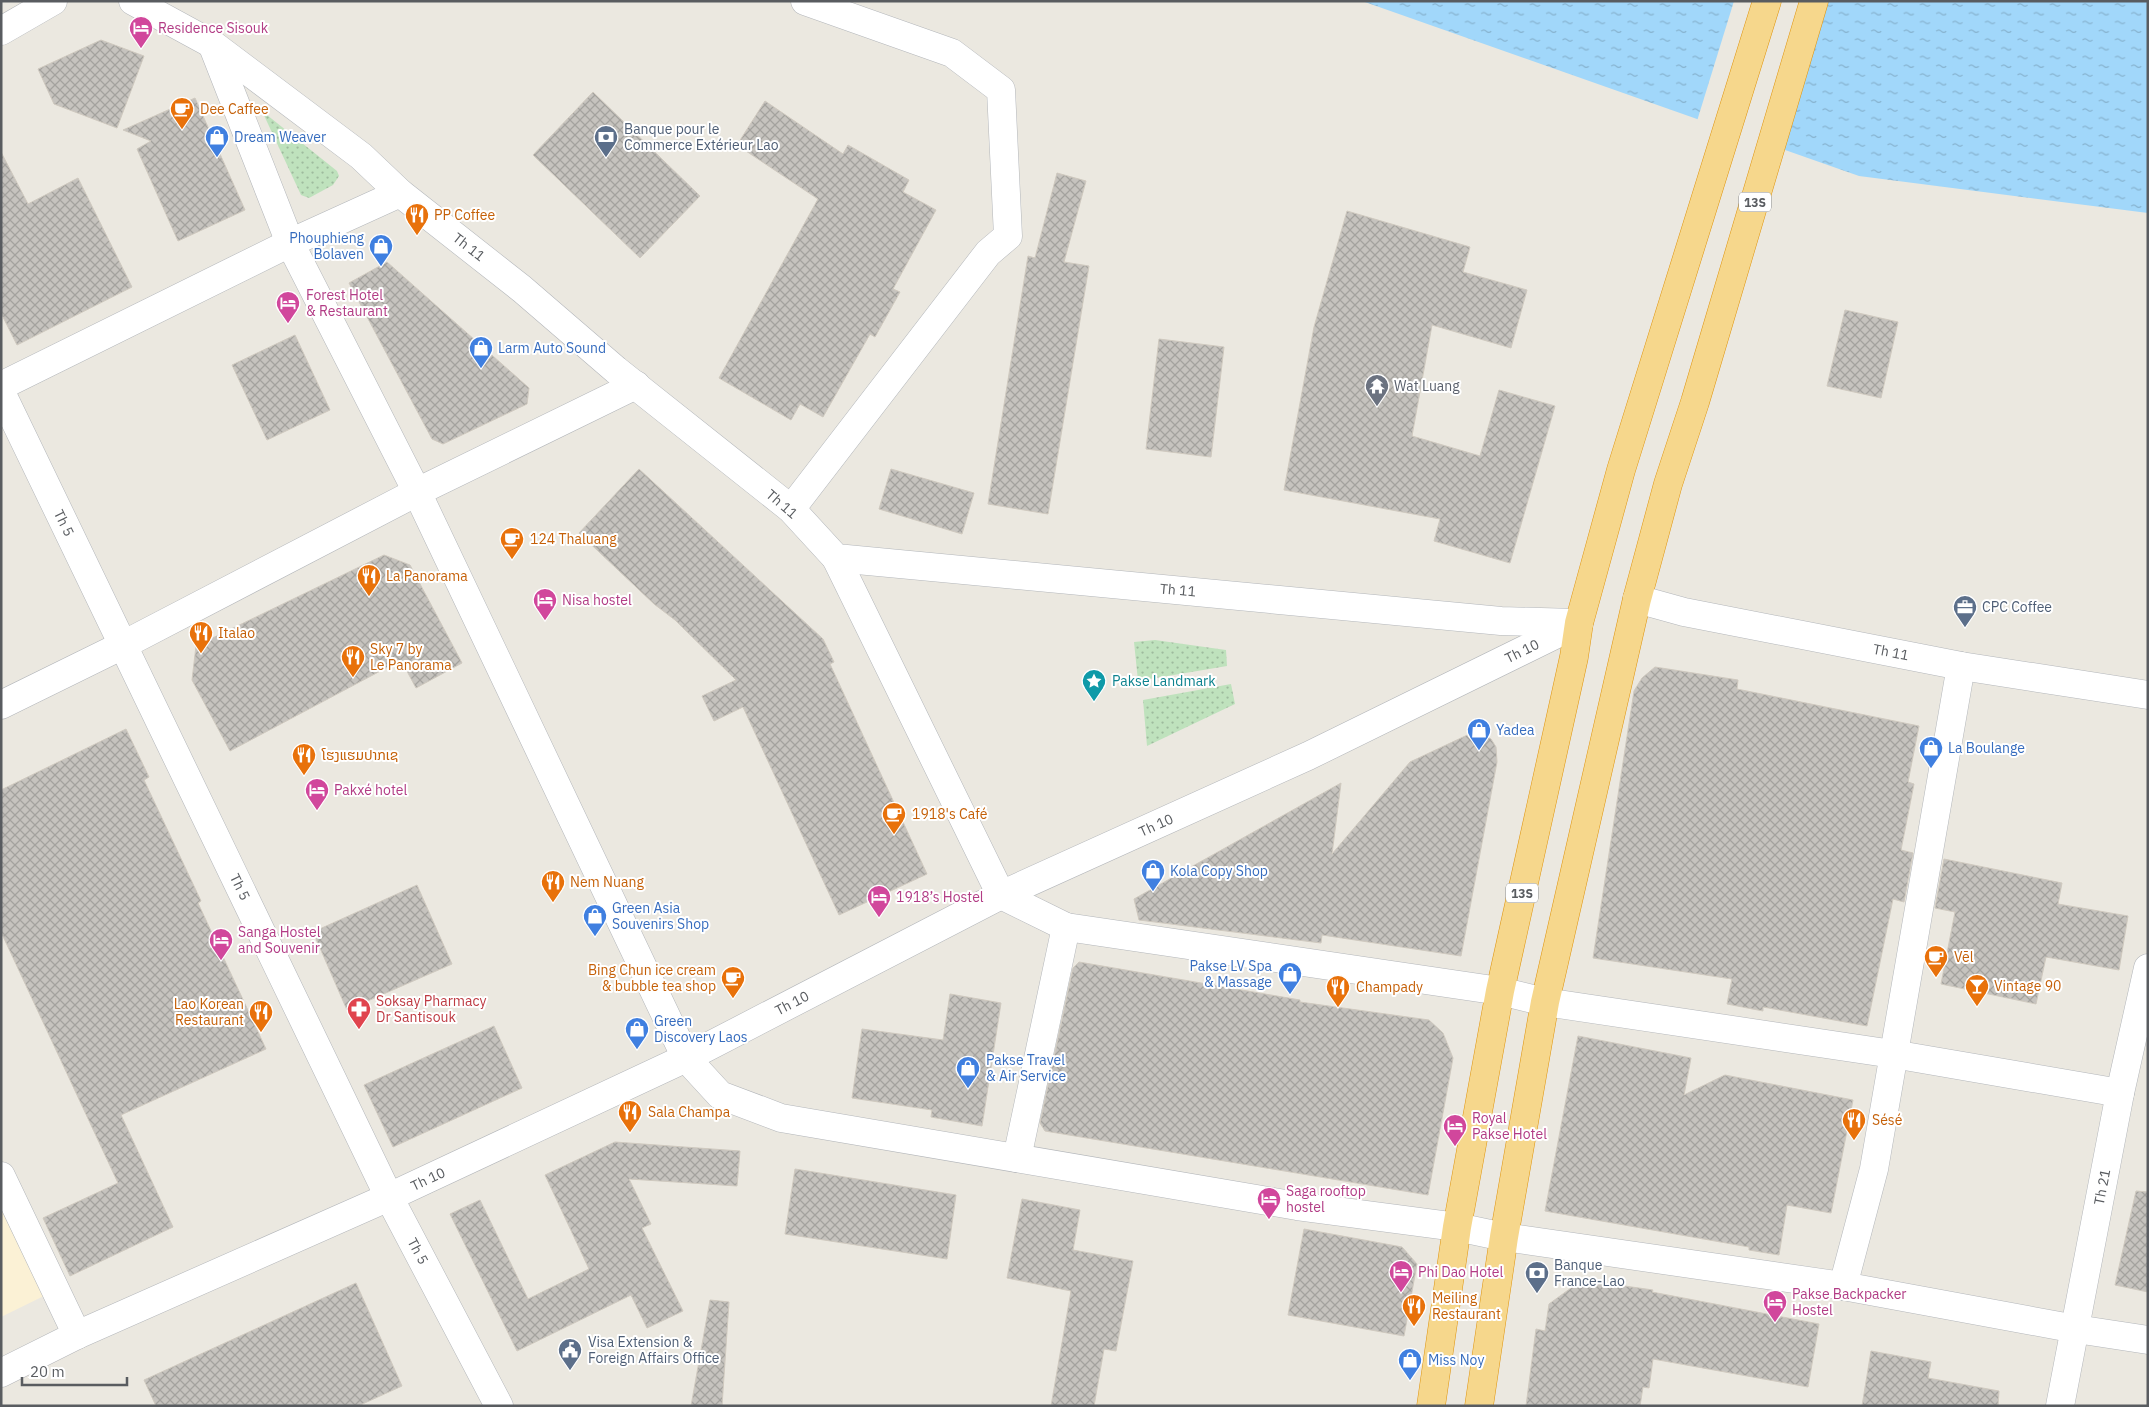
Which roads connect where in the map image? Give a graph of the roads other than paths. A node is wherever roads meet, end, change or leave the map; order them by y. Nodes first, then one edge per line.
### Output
1 (53, 1) edge
2 (133, 1) edge
3 (805, 1) edge
4 (1767, 1) edge
5 (1814, 1) edge
6 (1, 31) edge
7 (212, 44) junction
8 (400, 193) junction
9 (290, 243) junction
10 (636, 385) junction
11 (1, 386) edge
12 (1, 392) edge
13 (418, 492) junction
14 (791, 509) junction
15 (836, 558) junction
16 (1637, 599) junction
17 (1579, 623) junction
18 (123, 645) junction
19 (1961, 666) junction
20 (2148, 695) edge
21 (1, 705) edge
22 (1001, 895) junction
23 (1066, 927) junction
24 (2148, 968) edge
25 (1500, 990) junction
26 (1545, 1002) junction
27 (1893, 1054) junction
28 (686, 1058) junction
29 (2120, 1093) junction
30 (1017, 1158) junction
31 (1, 1176) edge
32 (389, 1197) junction
33 (1457, 1227) junction
34 (1504, 1237) junction
35 (1843, 1286) junction
36 (2076, 1329) junction
37 (77, 1335) junction
38 (2148, 1340) edge
39 (1, 1373) edge
40 (499, 1406) edge
41 (1431, 1406) edge
42 (1480, 1406) edge
43 (2060, 1406) edge

1 - 6 street
2 - 7 street, Th 11
3 - 14 street
4 - 17 highway, 13S
5 - 16 highway, 13S
7 - 8 street, Th 11
7 - 9 street
8 - 9 street
8 - 10 street, Th 11
9 - 11 street
9 - 13 street
10 - 13 street
10 - 14 street, Th 11
12 - 18 street, Th 5
13 - 18 street
13 - 28 street
14 - 15 street, Th 11
15 - 17 street, Th 11
15 - 22 street
16 - 19 street, Th 11
16 - 26 highway, 13S
17 - 22 street, Th 10
17 - 25 highway, 13S
18 - 21 street
18 - 32 street, Th 5
19 - 20 street, Th 11
19 - 27 street
22 - 23 street
22 - 28 street, Th 10
23 - 25 street
23 - 30 street
24 - 29 street, Th 21
25 - 26 street
25 - 33 highway, 13S
26 - 27 street
26 - 34 highway, 13S
27 - 29 street
27 - 35 street
28 - 30 street
28 - 32 street, Th 10
29 - 36 street, Th 21
30 - 33 street
31 - 37 street
32 - 37 street, Th 10
32 - 40 street, Th 5
33 - 34 street
33 - 41 highway, 13S
34 - 35 street
34 - 42 highway, 13S
35 - 36 street
36 - 38 street
36 - 43 street, Th 21
37 - 39 street, Th 10

